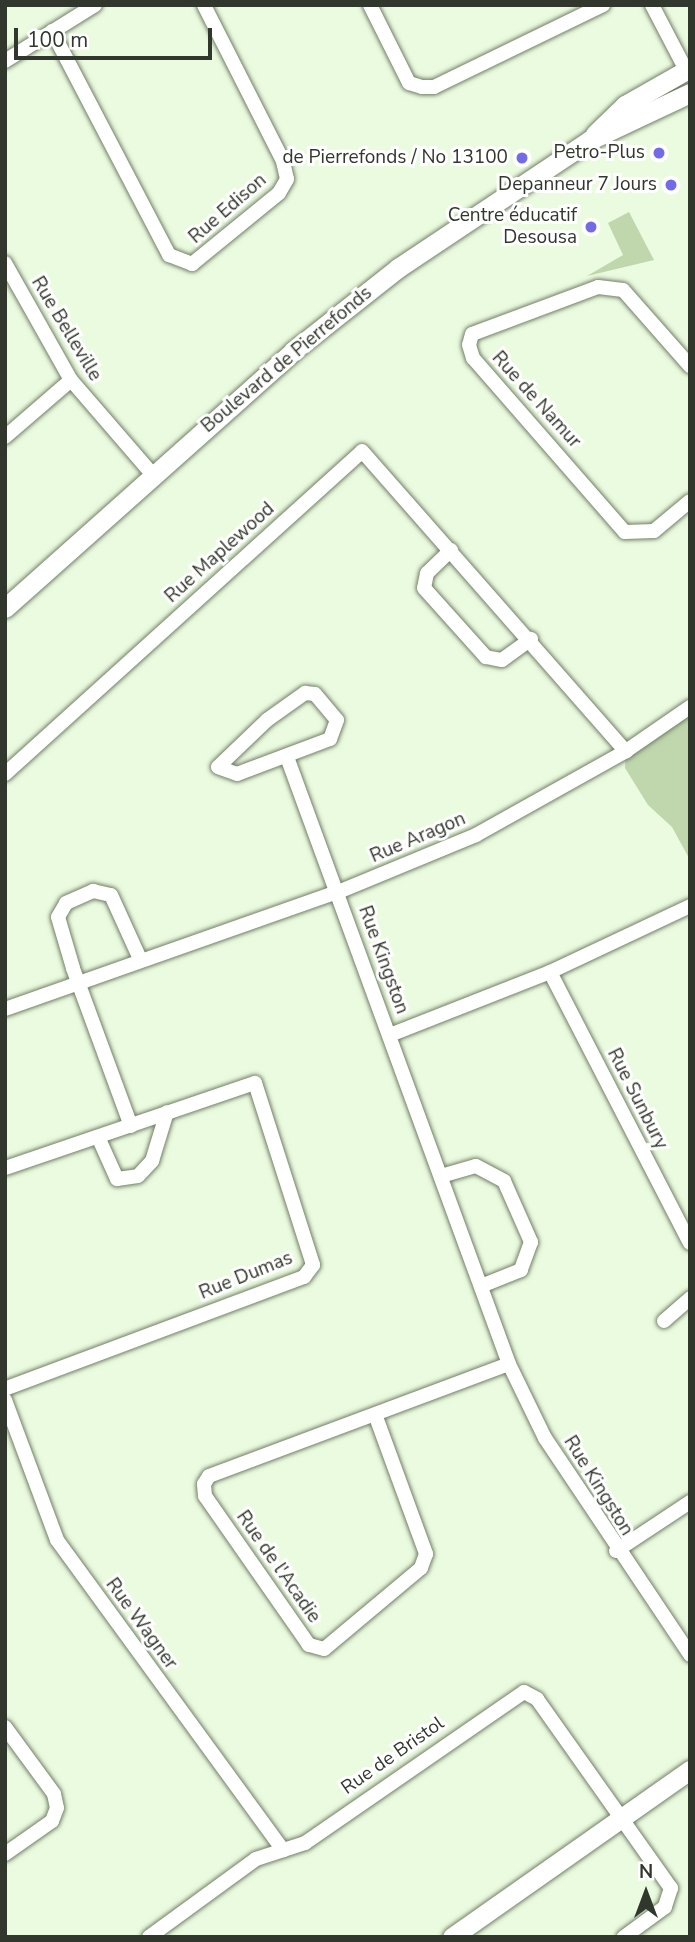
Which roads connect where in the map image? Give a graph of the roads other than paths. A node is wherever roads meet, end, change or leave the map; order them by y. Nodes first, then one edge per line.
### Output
1 (96, 5) edge
2 (204, 5) edge
3 (370, 5) edge
4 (603, 5) edge
5 (652, 5) edge
6 (52, 31) junction
7 (5, 61) edge
8 (688, 72) edge
9 (690, 93) edge
10 (590, 140) junction
11 (5, 263) edge
12 (690, 366) edge
13 (71, 380) junction
14 (5, 437) edge
15 (153, 475) junction
16 (690, 501) edge
17 (452, 551) junction
18 (5, 608) edge
19 (531, 639) junction
20 (690, 707) edge
21 (626, 751) junction
22 (287, 757) junction
23 (5, 774) edge
24 (338, 891) junction
25 (690, 906) edge
26 (140, 959) junction
27 (551, 972) junction
28 (78, 985) junction
29 (5, 1010) edge
30 (390, 1035) junction
31 (167, 1112) junction
32 (131, 1126) junction
33 (99, 1139) junction
34 (5, 1168) edge
35 (441, 1176) junction
36 (690, 1243) edge
37 (481, 1286) junction
38 (690, 1298) edge
39 (664, 1321) dead end
40 (509, 1364) junction
41 (5, 1389) edge
42 (5, 1400) edge
43 (376, 1417) junction
44 (690, 1502) edge
45 (616, 1551) junction
46 (690, 1655) edge
47 (5, 1727) edge
48 (690, 1770) edge
49 (623, 1816) junction
50 (283, 1850) junction
51 (5, 1854) edge
52 (149, 1937) edge
53 (452, 1937) edge
54 (624, 1937) edge

1 - 6 street
2 - 6 street, Rue Edison
3 - 4 street
5 - 8 street
6 - 7 street
8 - 10 main road, Boulevard de Pierrefonds
9 - 10 main road, Boulevard de Pierrefonds
10 - 15 main road, Boulevard de Pierrefonds
11 - 13 street, Rue Belleville
12 - 16 street, Rue de Namur
13 - 14 street
13 - 15 street, Rue Belleville
15 - 18 main road, Boulevard de Pierrefonds
17 - 19 street, Rue Maplewood
17 - 19 street
17 - 23 street, Rue Maplewood
19 - 21 street, Rue Maplewood
20 - 21 street, Rue Aragon
21 - 24 street, Rue Aragon
22 - 22 street
22 - 24 street, Rue Kingston
24 - 26 street, Rue Aragon
24 - 30 street, Rue Kingston
25 - 27 street
26 - 28 street, Rue Aragon
26 - 28 street
27 - 30 street
27 - 36 street, Rue Sunbury
28 - 29 street, Rue Aragon
28 - 32 street
30 - 35 street, Rue Kingston
31 - 32 street, Rue Dumas
31 - 33 street
31 - 41 street, Rue Dumas
32 - 33 street, Rue Dumas
33 - 34 street, Rue Dumas
35 - 37 street, Rue Kingston
35 - 37 street
37 - 40 street, Rue Kingston
38 - 39 street
40 - 43 street, Rue de l'Acadie
40 - 45 street, Rue Kingston
42 - 50 street, Rue Wagner
43 - 43 street, Rue de l'Acadie
44 - 45 street
45 - 46 street, Rue Kingston
47 - 51 street
48 - 49 main road
49 - 50 street, Rue de Bristol
49 - 53 main road
49 - 54 street
50 - 52 street, Rue de Bristol

